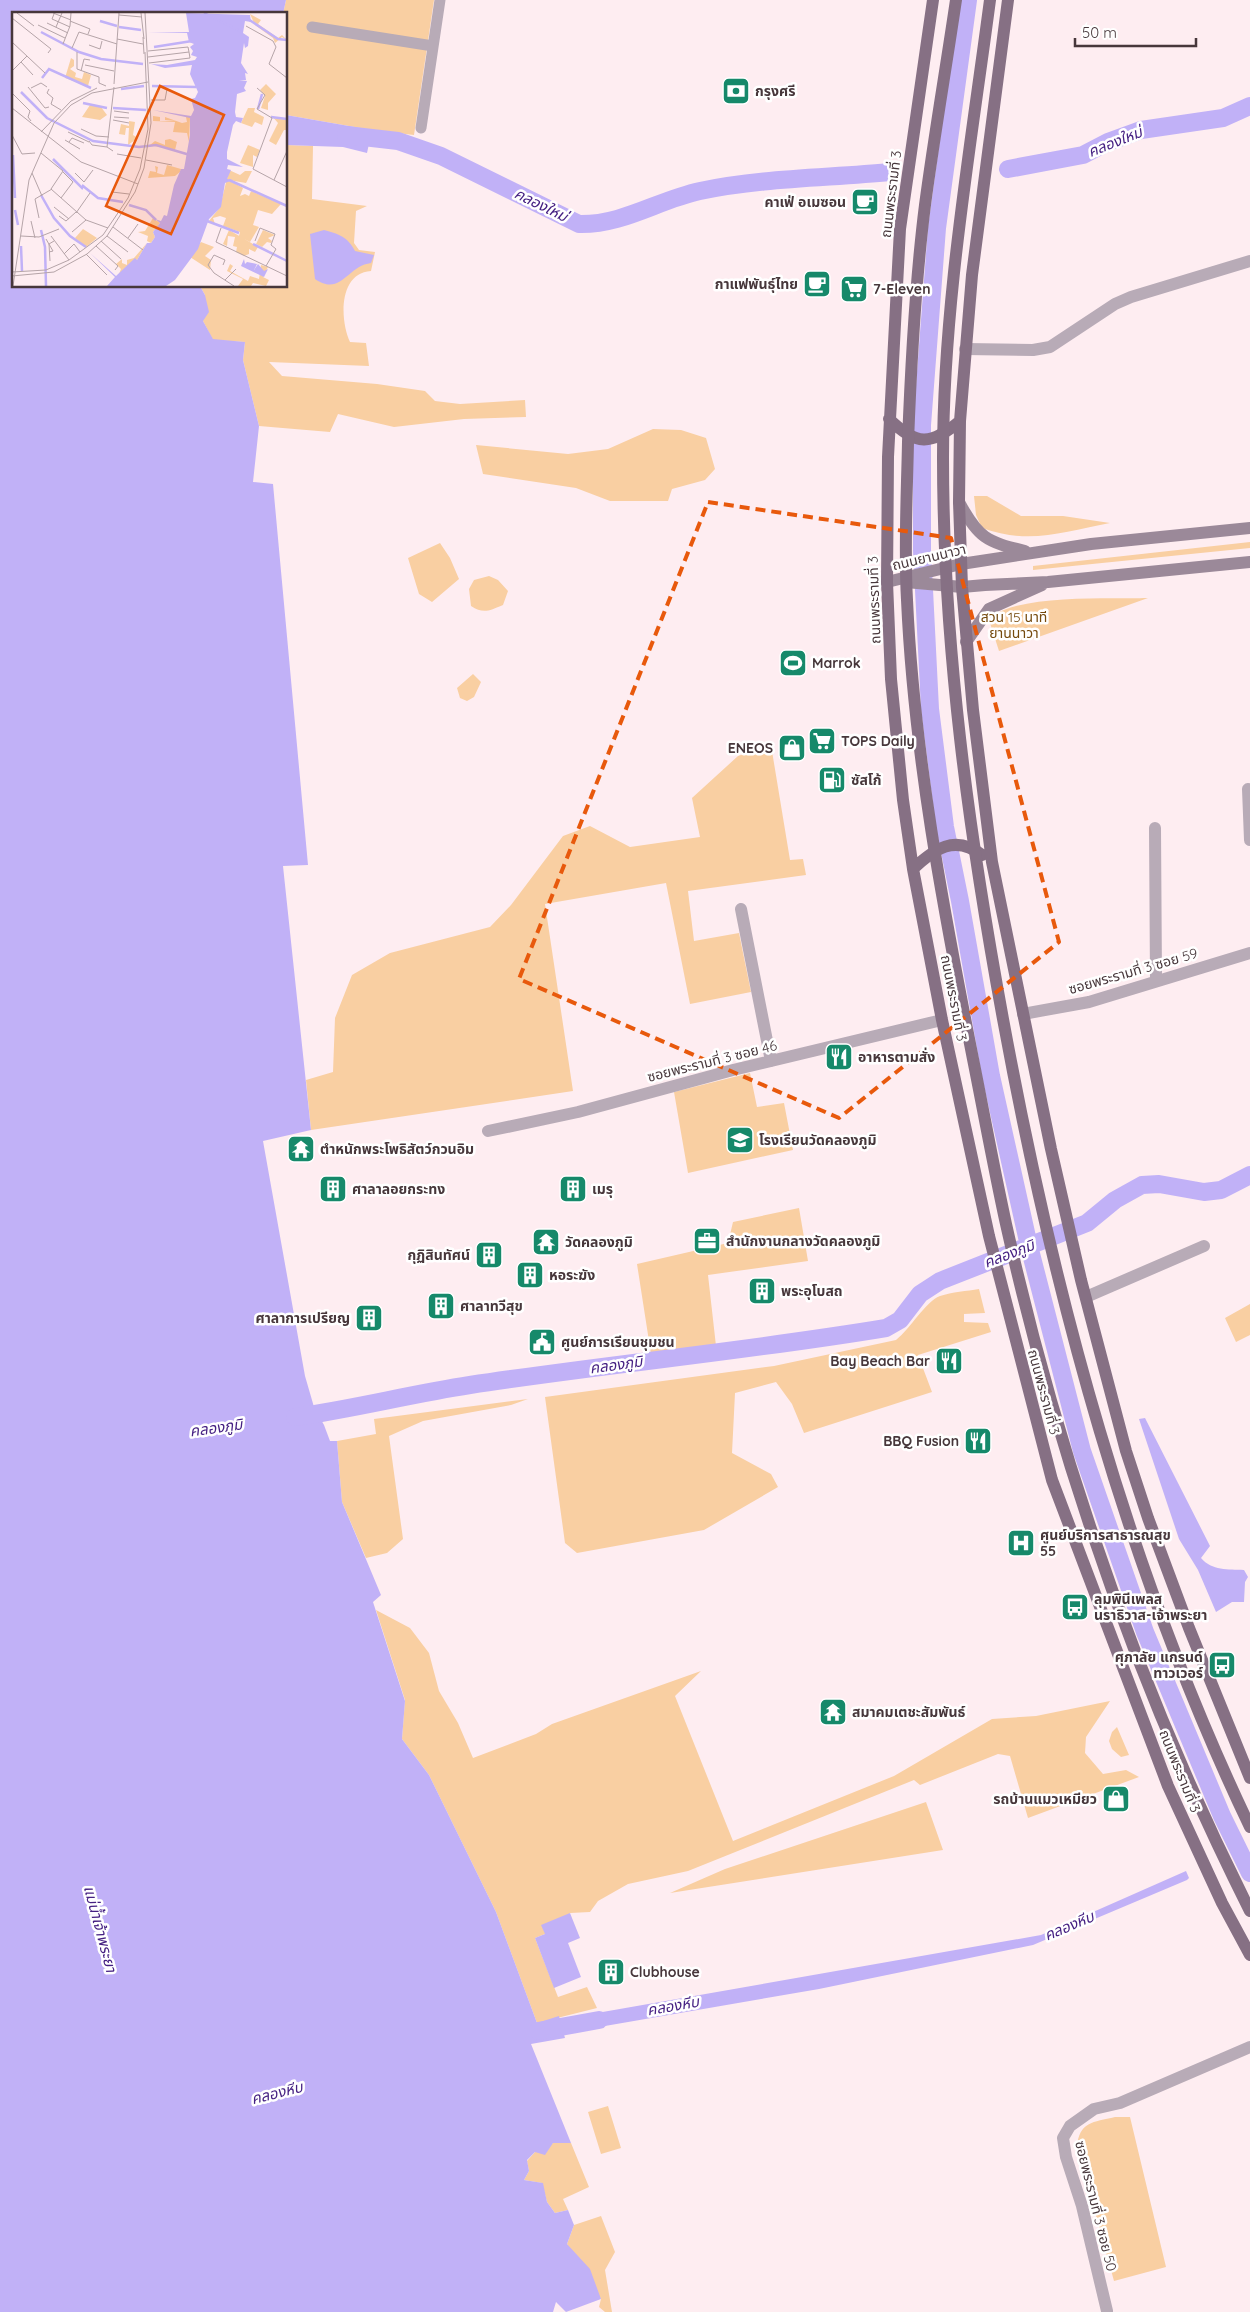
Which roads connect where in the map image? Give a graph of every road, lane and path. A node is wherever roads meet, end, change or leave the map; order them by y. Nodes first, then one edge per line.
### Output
1 (440, 0) edge
2 (933, 0) edge
3 (956, 0) edge
4 (990, 0) edge
5 (1008, 0) edge
6 (312, 27) dead end
7 (433, 46) junction
8 (420, 128) dead end
9 (1250, 261) edge
10 (965, 349) junction
11 (889, 419) junction
12 (960, 421) junction
13 (959, 502) junction
14 (1250, 528) edge
15 (1033, 553) junction
16 (1250, 562) edge
17 (961, 564) junction
18 (910, 580) junction
19 (887, 582) junction
20 (1048, 582) junction
21 (962, 587) junction
22 (966, 642) junction
23 (1248, 788) dead end
24 (1154, 828) dead end
25 (1250, 840) edge
26 (992, 862) junction
27 (913, 870) junction
28 (741, 909) dead end
29 (1250, 953) edge
30 (1156, 981) junction
31 (1023, 1014) junction
32 (942, 1020) junction
33 (771, 1061) junction
34 (488, 1131) dead end
35 (1204, 1246) dead end
36 (1086, 1297) junction
37 (1250, 1778) edge
38 (1250, 1827) edge
39 (1250, 1911) edge
40 (1250, 1955) edge
41 (1250, 2047) edge
42 (1107, 2311) edge

1 - 7 street
2 - 11 main road, ถนนพระรามที่ 3
3 - 39 main road, ถนนพระรามที่ 3, bridge
4 - 38 main road, bridge
5 - 10 main road
6 - 7 street
7 - 8 street
9 - 10 street
10 - 12 main road
11 - 12 main road
11 - 19 main road, ถนนพระรามที่ 3
12 - 13 main road
13 - 15 main road
13 - 17 main road
14 - 15 main road, ถนนยานนาวา
15 - 17 main road, ถนนยานนาวา
16 - 20 main road, ถนนยานนาวา
17 - 18 main road, ถนนยานนาวา
17 - 21 main road
18 - 19 main road, ถนนยานนาวา
18 - 21 main road, ถนนยานนาวา
19 - 27 main road, ถนนพระรามที่ 3
20 - 21 main road, ถนนยานนาวา
20 - 22 main road
21 - 22 main road
22 - 26 main road
23 - 25 street
24 - 30 street
26 - 27 main road
26 - 31 main road
27 - 32 main road, ถนนพระรามที่ 3
28 - 33 street
29 - 30 street, ซอยพระรามที่ 3 ซอย 59
30 - 31 street, ซอยพระรามที่ 3 ซอย 59
31 - 36 main road
32 - 33 street, ซอยพระรามที่ 3 ซอย 46
32 - 40 main road, ถนนพระรามที่ 3
33 - 34 street, ซอยพระรามที่ 3 ซอย 46
35 - 36 street
36 - 37 main road
41 - 42 street, ซอยพระรามที่ 3 ซอย 50

